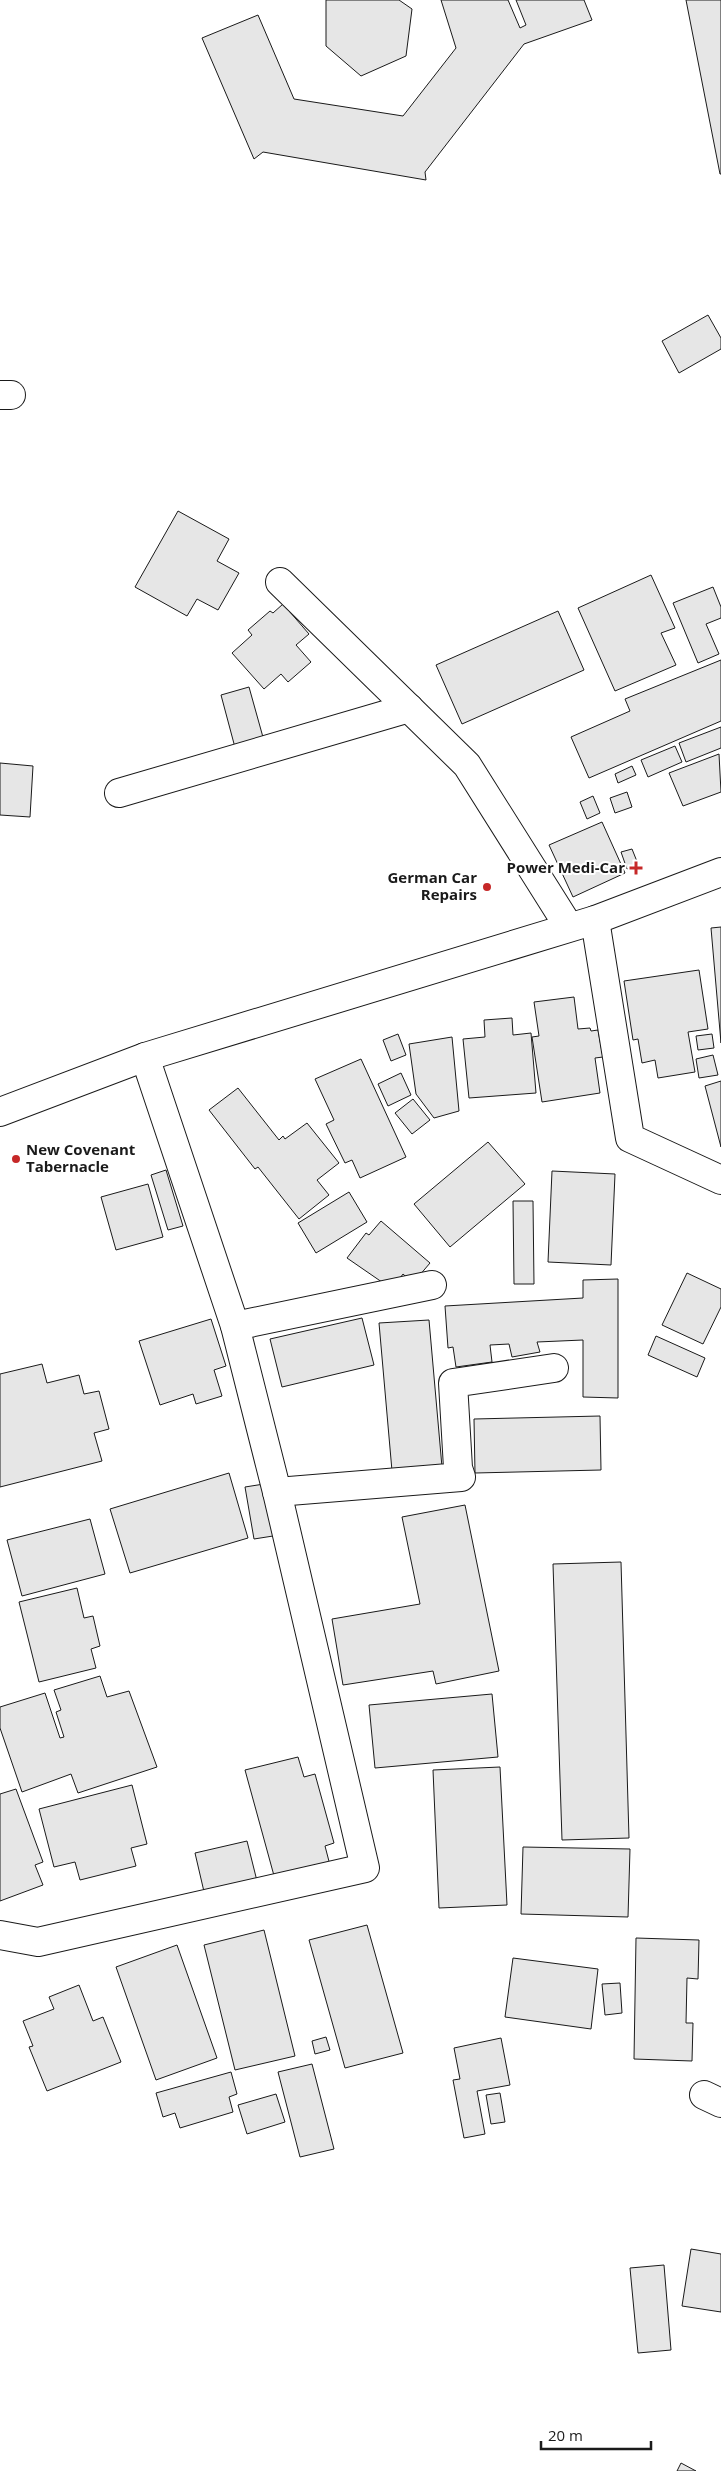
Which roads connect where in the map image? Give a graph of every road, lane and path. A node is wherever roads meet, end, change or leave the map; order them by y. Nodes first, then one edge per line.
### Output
1 (280, 582) dead end
2 (409, 708) junction
3 (119, 793) dead end
4 (721, 872) edge
5 (595, 920) junction
6 (569, 927) junction
7 (145, 1057) junction
8 (0, 1112) edge
9 (721, 1180) edge
10 (432, 1285) dead end
11 (235, 1326) junction
12 (554, 1368) dead end
13 (277, 1492) junction
14 (0, 1935) edge

1 - 2 street
2 - 3 street
2 - 6 street
4 - 5 street
5 - 6 street
5 - 9 street
6 - 7 street
7 - 8 street
7 - 11 street
10 - 11 street
11 - 13 street
12 - 13 street
13 - 14 street

